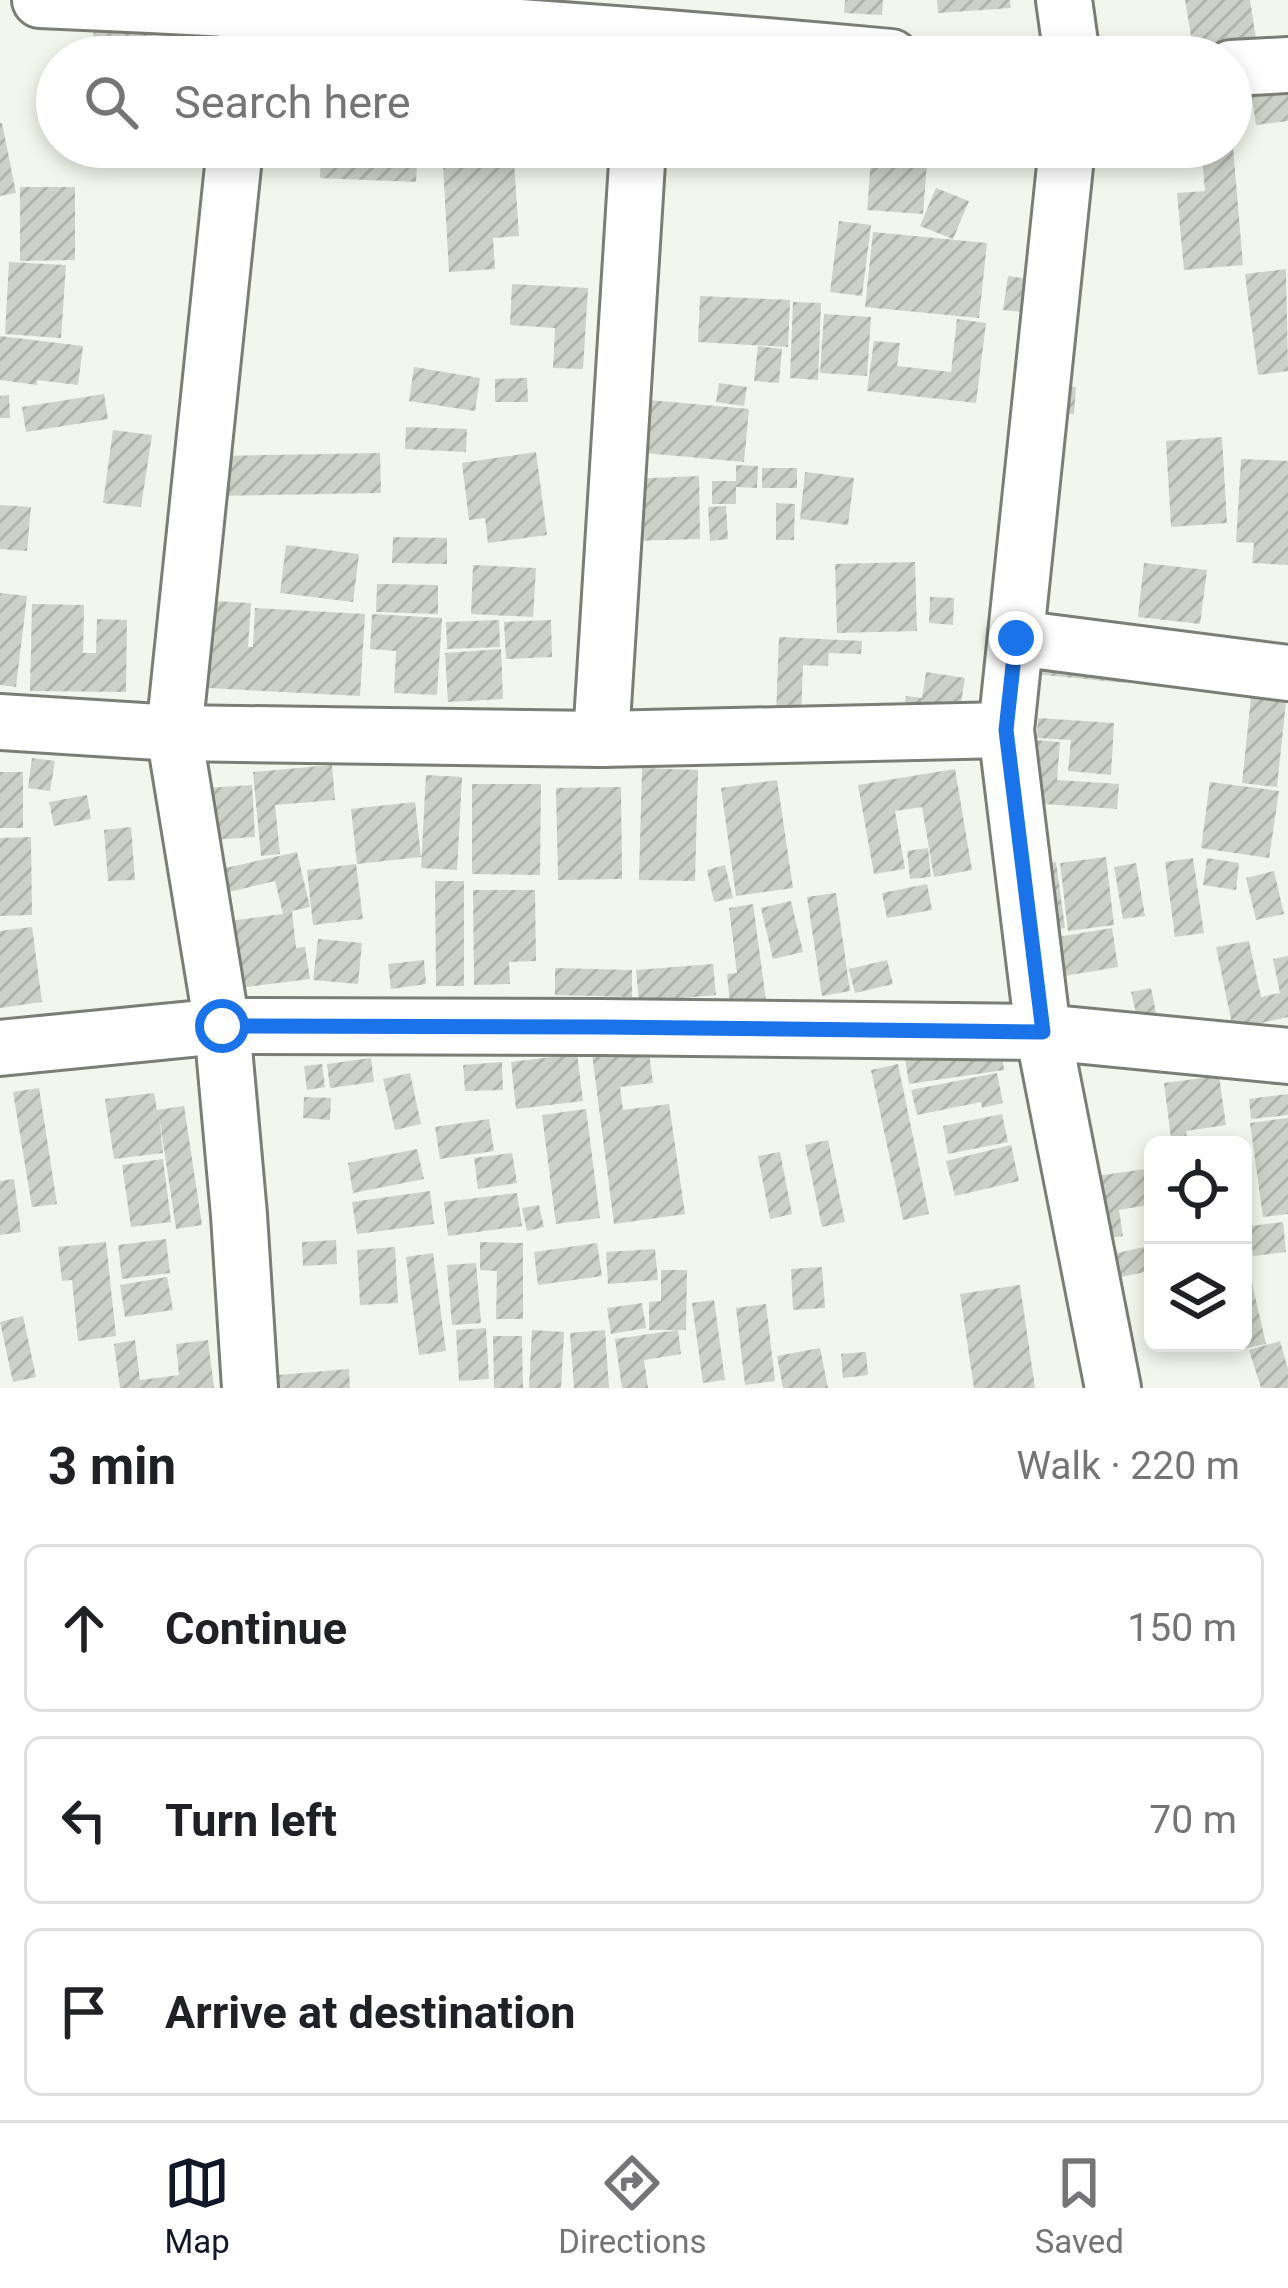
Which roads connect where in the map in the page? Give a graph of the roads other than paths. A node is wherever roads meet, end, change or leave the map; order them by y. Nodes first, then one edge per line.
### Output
1 (40, 0) edge
2 (1064, 0) edge
3 (247, 22) edge
4 (640, 30) edge
5 (696, 36) edge
6 (1069, 36) edge
7 (1288, 65) edge
8 (1252, 67) edge
9 (233, 168) edge
10 (637, 168) edge
11 (1065, 168) edge
12 (1016, 638) junction
13 (1288, 673) edge
14 (0, 722) edge
15 (1006, 730) junction
16 (175, 733) junction
17 (601, 739) junction
18 (222, 1026) junction
19 (1043, 1032) junction
20 (0, 1048) edge
21 (1288, 1056) edge
22 (250, 1388) edge
23 (1113, 1388) edge

1 - 3 street
2 - 6 street
3 - 4 street
4 - 5 street
7 - 8 street
9 - 16 street
10 - 17 street
11 - 12 street
12 - 13 street
12 - 15 street
14 - 16 street
15 - 17 street
15 - 19 street
16 - 17 street
16 - 18 street
18 - 19 street
18 - 20 street
18 - 22 street
19 - 21 street
19 - 23 street

